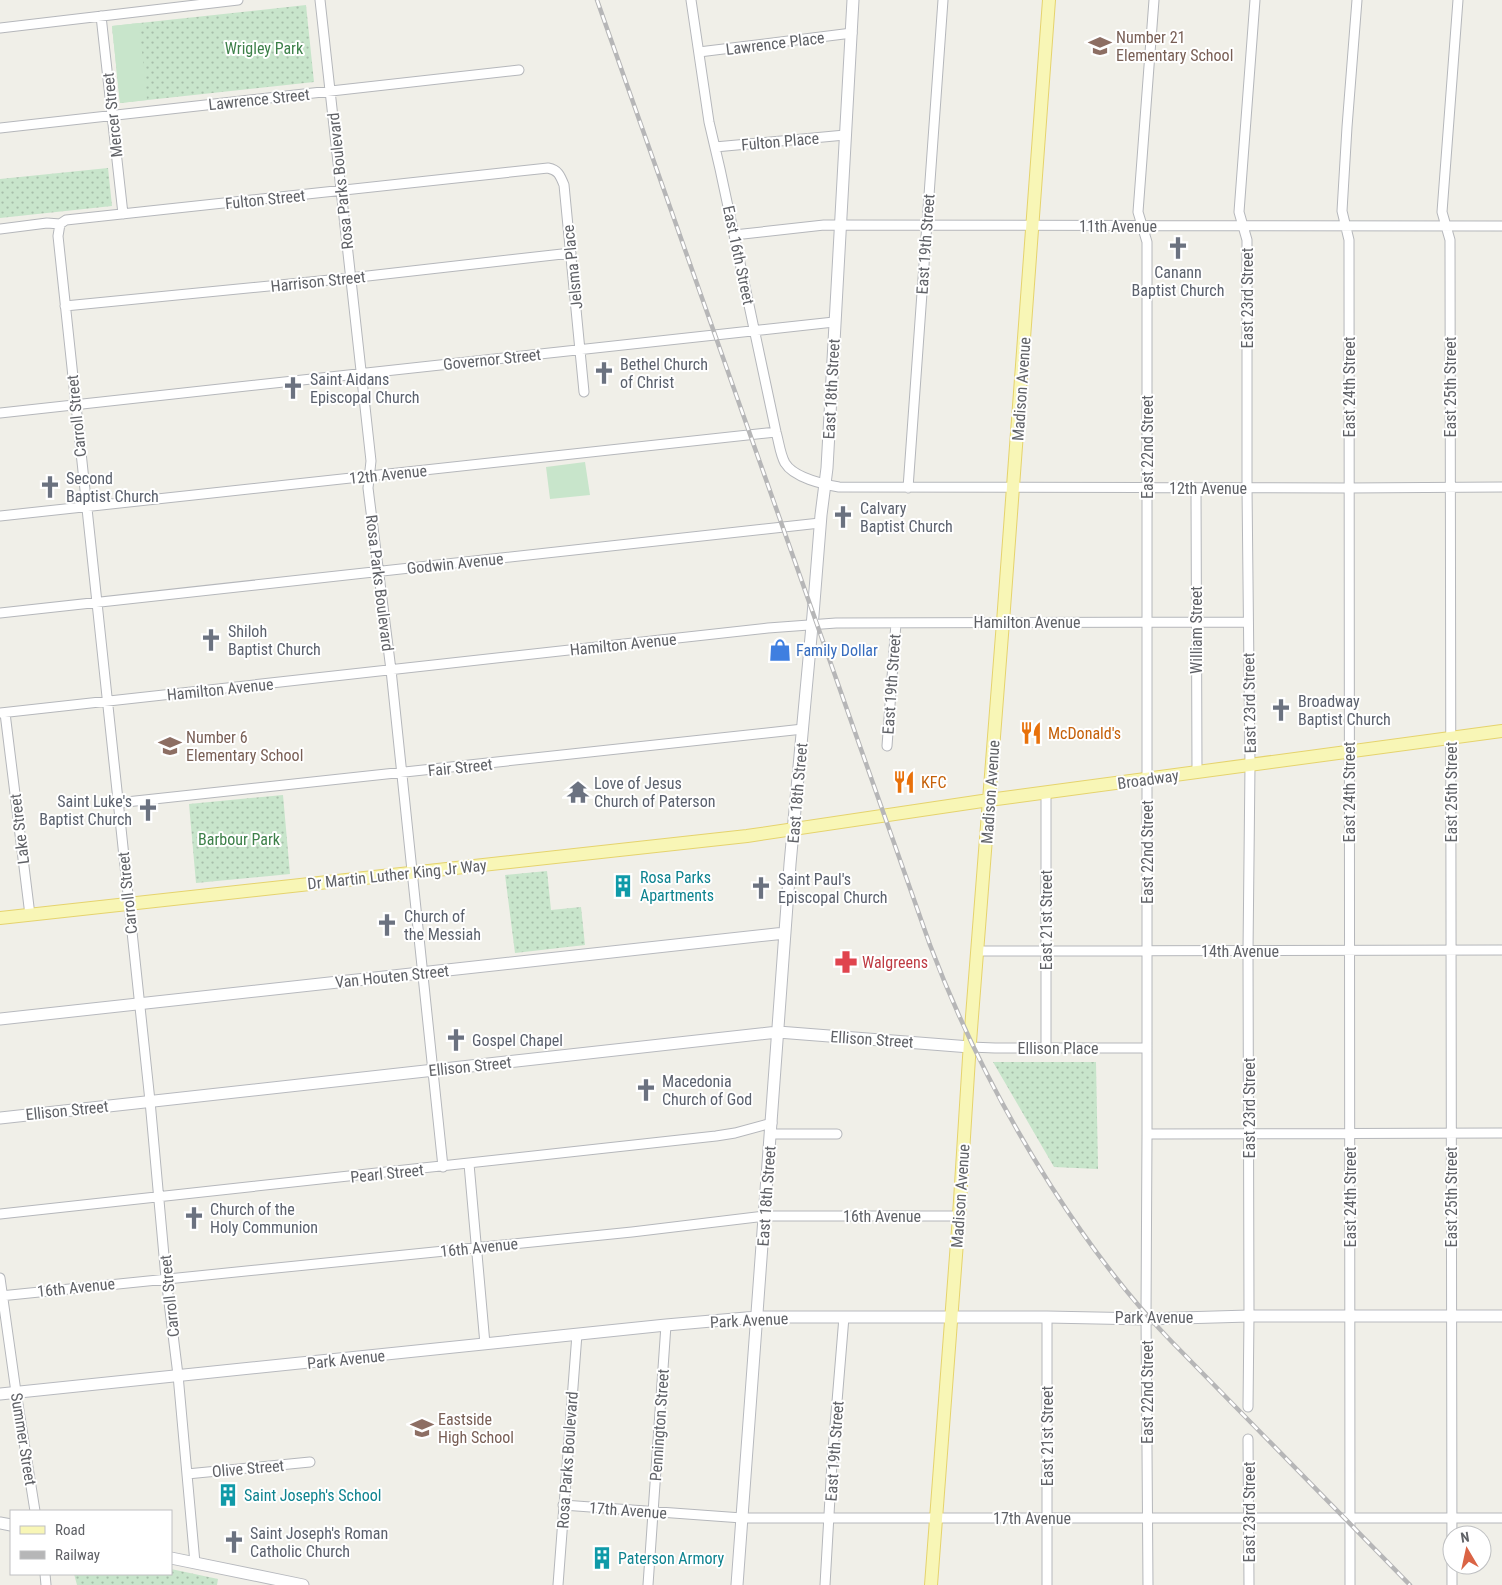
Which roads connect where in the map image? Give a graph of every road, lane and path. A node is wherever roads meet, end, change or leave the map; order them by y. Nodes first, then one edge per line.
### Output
1 (238, 0) edge
2 (320, 0) edge
3 (691, 0) edge
4 (853, 0) edge
5 (943, 0) edge
6 (1050, 0) edge
7 (1154, 0) edge
8 (1255, 0) edge
9 (1357, 0) edge
10 (1458, 0) edge
11 (101, 16) junction
12 (0, 28) edge
13 (852, 34) junction
14 (699, 52) junction
15 (519, 70) dead end
16 (330, 91) junction
17 (112, 116) junction
18 (0, 128) edge
19 (845, 135) junction
20 (715, 147) junction
21 (531, 170) joint
22 (340, 191) junction
23 (123, 214) junction
24 (60, 224) junction
25 (840, 226) junction
26 (926, 226) junction
27 (1033, 226) junction
28 (1143, 226) junction
29 (1243, 226) junction
30 (1346, 226) junction
31 (1446, 226) junction
32 (1502, 226) edge
33 (0, 229) edge
34 (734, 235) junction
35 (571, 253) junction
36 (350, 278) junction
37 (65, 306) junction
38 (834, 322) junction
39 (755, 331) junction
40 (580, 350) junction
41 (361, 374) junction
42 (584, 392) dead end
43 (75, 404) junction
44 (0, 413) edge
45 (776, 432) junction
46 (369, 476) junction
47 (824, 485) junction
48 (1502, 487) edge
49 (908, 488) junction
50 (1013, 488) junction
51 (1147, 488) junction
52 (1196, 488) junction
53 (1247, 488) junction
54 (1349, 488) junction
55 (1450, 488) junction
56 (86, 507) junction
57 (0, 516) edge
58 (820, 523) junction
59 (379, 572) junction
60 (96, 602) junction
61 (0, 613) edge
62 (1003, 622) junction
63 (1147, 622) junction
64 (1196, 622) junction
65 (1248, 622) junction
66 (896, 623) junction
67 (812, 625) junction
68 (391, 670) junction
69 (106, 702) junction
70 (3, 713) edge
71 (803, 729) junction
72 (1502, 731) edge
73 (1451, 738) junction
74 (887, 746) dead end
75 (1349, 752) junction
76 (1250, 765) junction
77 (1197, 772) junction
78 (402, 773) junction
79 (1147, 779) junction
80 (1046, 792) junction
81 (989, 800) junction
82 (117, 803) junction
83 (794, 828) junction
84 (413, 872) junction
85 (128, 904) junction
86 (30, 915) junction
87 (0, 918) edge
88 (785, 933) junction
89 (978, 950) junction
90 (1046, 950) junction
91 (1248, 950) junction
92 (1349, 950) junction
93 (1502, 950) edge
94 (1147, 951) junction
95 (1450, 951) junction
96 (423, 973) junction
97 (139, 1004) junction
98 (0, 1019) edge
99 (778, 1032) junction
100 (970, 1047) junction
101 (1046, 1048) junction
102 (1147, 1048) junction
103 (434, 1070) junction
104 (150, 1101) junction
105 (0, 1118) edge
106 (771, 1129) junction
107 (1451, 1133) junction
108 (1502, 1133) edge
109 (838, 1134) dead end
110 (1148, 1134) junction
111 (1249, 1134) junction
112 (1350, 1134) junction
113 (469, 1164) junction
114 (444, 1167) junction
115 (158, 1198) junction
116 (0, 1214) edge
117 (764, 1216) junction
118 (959, 1216) junction
119 (477, 1247) junction
120 (0, 1278) edge
121 (166, 1278) junction
122 (1, 1295) edge
123 (1249, 1316) junction
124 (1350, 1316) junction
125 (1452, 1316) junction
126 (1502, 1316) edge
127 (757, 1317) junction
128 (844, 1317) junction
129 (951, 1317) junction
130 (1047, 1317) junction
131 (1146, 1318) junction
132 (666, 1325) junction
133 (577, 1334) junction
134 (485, 1344) junction
135 (178, 1375) junction
136 (16, 1392) junction
137 (0, 1394) edge
138 (1248, 1407) dead end
139 (1248, 1440) dead end
140 (310, 1462) dead end
141 (187, 1474) junction
142 (563, 1505) junction
143 (35, 1510) edge
144 (653, 1512) junction
145 (742, 1518) junction
146 (829, 1518) junction
147 (936, 1518) junction
148 (1047, 1518) junction
149 (1148, 1518) junction
150 (1249, 1518) junction
151 (1349, 1518) junction
152 (1452, 1518) junction
153 (1502, 1518) edge
154 (172, 1558) edge
155 (195, 1563) junction
156 (268, 1581) edge
157 (303, 1585) edge
158 (558, 1585) edge
159 (648, 1585) edge
160 (737, 1585) edge
161 (825, 1585) edge
162 (931, 1585) edge
163 (1047, 1585) edge
164 (1148, 1585) edge
165 (1249, 1585) edge
166 (1350, 1585) edge
167 (1452, 1585) edge

1 - 11 street
2 - 16 street, Rosa Parks Boulevard
3 - 14 street, East 16th Street
4 - 13 street, East 18th Street
5 - 26 street, East 19th Street
6 - 27 main road, Madison Avenue
7 - 28 street, East 22nd Street
8 - 29 street, East 23rd Street
9 - 30 street, East 24th Street
10 - 31 street, East 25th Street
11 - 12 street
11 - 17 street, Mercer Street
13 - 14 street, Lawrence Place
13 - 19 street, East 18th Street
14 - 20 street, East 16th Street
15 - 16 street, Lawrence Street
16 - 17 street, Lawrence Street
16 - 22 street, Rosa Parks Boulevard
17 - 18 street, Lawrence Street
17 - 23 street, Mercer Street
19 - 20 street, Fulton Place
19 - 25 street, East 18th Street
20 - 34 street, East 16th Street
21 - 22 street, Fulton Street
21 - 35 street, Jelsma Place
22 - 23 street, Fulton Street
22 - 36 street, Rosa Parks Boulevard
23 - 24 street, Fulton Street
24 - 33 street, Fulton Street
24 - 37 street, Carroll Street
25 - 26 street, 11th Avenue
25 - 34 street, 11th Avenue
25 - 38 street, East 18th Street
26 - 27 street, 11th Avenue
26 - 49 street, East 19th Street
27 - 28 street, 11th Avenue
27 - 50 main road, Madison Avenue
28 - 29 street, 11th Avenue
28 - 51 street, East 22nd Street
29 - 30 street, 11th Avenue
29 - 53 street, East 23rd Street
30 - 31 street, 11th Avenue
30 - 54 street, East 24th Street
31 - 32 street, 11th Avenue
31 - 55 street, East 25th Street
34 - 39 street, East 16th Street
35 - 36 street, Harrison Street
35 - 40 street, Jelsma Place
36 - 37 street, Harrison Street
36 - 41 street, Rosa Parks Boulevard
37 - 43 street, Carroll Street
38 - 39 street, Governor Street
38 - 47 street, East 18th Street
39 - 40 street, Governor Street
39 - 45 street, East 16th Street
40 - 41 street, Governor Street
40 - 42 street, Jelsma Place
41 - 43 street, Governor Street
41 - 46 street, Rosa Parks Boulevard
43 - 44 street, Governor Street
43 - 56 street, Carroll Street
45 - 46 street, 12th Avenue
45 - 47 street, East 16th Street
46 - 56 street, 12th Avenue
46 - 59 street, Rosa Parks Boulevard
47 - 49 street, 12th Avenue
47 - 58 street, East 18th Street
48 - 55 street, 12th Avenue
49 - 50 street, 12th Avenue
50 - 51 street, 12th Avenue
50 - 62 main road, Madison Avenue
51 - 52 street, 12th Avenue
51 - 63 street, East 22nd Street
52 - 53 street, 12th Avenue
52 - 64 street, William Street
53 - 54 street, 12th Avenue
53 - 65 street, East 23rd Street
54 - 55 street, 12th Avenue
54 - 75 street, East 24th Street
55 - 73 street, East 25th Street
56 - 57 street, 12th Avenue
56 - 60 street, Carroll Street
58 - 59 street, Godwin Avenue
58 - 67 street, East 18th Street
59 - 60 street, Godwin Avenue
59 - 68 street, Rosa Parks Boulevard
60 - 61 street, Godwin Avenue
60 - 69 street, Carroll Street
62 - 63 street, Hamilton Avenue
62 - 66 street, Hamilton Avenue
62 - 81 main road, Madison Avenue
63 - 64 street, Hamilton Avenue
63 - 79 street, East 22nd Street
64 - 65 street, Hamilton Avenue
64 - 77 street, William Street
65 - 76 street, East 23rd Street
66 - 67 street, Hamilton Avenue
66 - 74 street, East 19th Street
67 - 68 street, Hamilton Avenue
67 - 71 street, East 18th Street
68 - 69 street, Hamilton Avenue
68 - 78 street, Rosa Parks Boulevard
69 - 70 street, Hamilton Avenue
69 - 82 street, Carroll Street
70 - 86 street, Lake Street
71 - 78 street, Fair Street
71 - 83 street, East 18th Street
72 - 73 main road, Broadway
73 - 75 main road, Broadway
73 - 95 street, East 25th Street
75 - 76 main road, Broadway
75 - 92 street, East 24th Street
76 - 77 main road, Broadway
76 - 91 street, East 23rd Street
77 - 79 main road, Broadway
78 - 82 street, Fair Street
78 - 84 street, Rosa Parks Boulevard
79 - 80 main road, Broadway
79 - 94 street, East 22nd Street
80 - 81 main road, Broadway
80 - 90 street, East 21st Street
81 - 83 main road, Broadway
81 - 89 main road, Madison Avenue
82 - 85 street, Carroll Street
83 - 84 main road, Dr Martin Luther King Jr Way
83 - 88 street, East 18th Street
84 - 85 main road, Dr Martin Luther King Jr Way
84 - 96 street, Rosa Parks Boulevard
85 - 86 main road, Dr Martin Luther King Jr Way
85 - 97 street, Carroll Street
86 - 87 main road, Dr Martin Luther King Jr Way
88 - 96 street, Van Houten Street
88 - 99 street, East 18th Street
89 - 90 street, 14th Avenue
89 - 100 main road, Madison Avenue
90 - 94 street, 14th Avenue
90 - 101 street, East 21st Street
91 - 92 street, 14th Avenue
91 - 94 street, 14th Avenue
91 - 111 street, East 23rd Street
92 - 95 street, 14th Avenue
92 - 112 street, East 24th Street
93 - 95 street, 14th Avenue
94 - 102 street, East 22nd Street
95 - 107 street, East 25th Street
96 - 97 street, Van Houten Street
96 - 103 street, Rosa Parks Boulevard
97 - 98 street, Van Houten Street
97 - 104 street, Carroll Street
99 - 100 street, Ellison Street
99 - 103 street, Ellison Street
99 - 106 street, East 18th Street
100 - 101 street, Ellison Place
100 - 118 main road, Madison Avenue
101 - 102 street, Ellison Place
102 - 110 street, East 22nd Street
103 - 104 street, Ellison Street
103 - 114 street, Rosa Parks Boulevard
104 - 105 street, Ellison Street
104 - 115 street, Carroll Street
106 - 109 street, Pearl Street
106 - 113 street, Pearl Street
106 - 117 street, East 18th Street
107 - 108 street
107 - 112 street
107 - 125 street, East 25th Street
110 - 111 street
110 - 131 street, East 22nd Street
111 - 112 street
111 - 123 street, East 23rd Street
112 - 124 street, East 24th Street
113 - 114 street, Pearl Street
113 - 119 street
114 - 115 street, Pearl Street
115 - 116 street, Pearl Street
115 - 121 street, Carroll Street
117 - 118 street, 16th Avenue
117 - 119 street, 16th Avenue
117 - 127 street, East 18th Street
118 - 129 main road, Madison Avenue
119 - 121 street, 16th Avenue
119 - 134 street
120 - 122 street, Summer Street
121 - 122 street, 16th Avenue
121 - 135 street, Carroll Street
122 - 136 street, Summer Street
123 - 124 street, Park Avenue
123 - 131 street, Park Avenue
123 - 138 street, East 23rd Street
124 - 125 street, Park Avenue
124 - 151 street, East 24th Street
125 - 126 street, Park Avenue
125 - 152 street, East 25th Street
127 - 128 street, Park Avenue
127 - 132 street, Park Avenue
127 - 145 street, East 18th Street
128 - 129 street, Park Avenue
128 - 146 street, East 19th Street
129 - 130 street, Park Avenue
129 - 147 main road, Madison Avenue
130 - 131 street, Park Avenue
130 - 148 street, East 21st Street
131 - 149 street, East 22nd Street
132 - 133 street, Park Avenue
132 - 144 street, Pennington Street
133 - 134 street, Park Avenue
133 - 142 street, Rosa Parks Boulevard
134 - 135 street, Park Avenue
135 - 136 street, Park Avenue
135 - 141 street, Carroll Street
136 - 137 street, Park Avenue
136 - 143 street, Summer Street
139 - 150 street, East 23rd Street
140 - 141 street, Olive Street
141 - 155 street, Carroll Street
142 - 144 street, 17th Avenue
142 - 158 street, Rosa Parks Boulevard
144 - 145 street, 17th Avenue
144 - 159 street, Pennington Street
145 - 146 street, 17th Avenue
145 - 160 street, East 18th Street
146 - 147 street, 17th Avenue
146 - 161 street, East 19th Street
147 - 148 street, 17th Avenue
147 - 162 main road, Madison Avenue
148 - 149 street, 17th Avenue
148 - 163 street, East 21st Street
149 - 150 street, 17th Avenue
149 - 164 street, East 22nd Street
150 - 151 street, 17th Avenue
150 - 165 street, East 23rd Street
151 - 152 street, 17th Avenue
151 - 166 street, East 24th Street
152 - 153 street, 17th Avenue
152 - 167 street, East 25th Street
154 - 155 street
155 - 156 street
156 - 157 street

